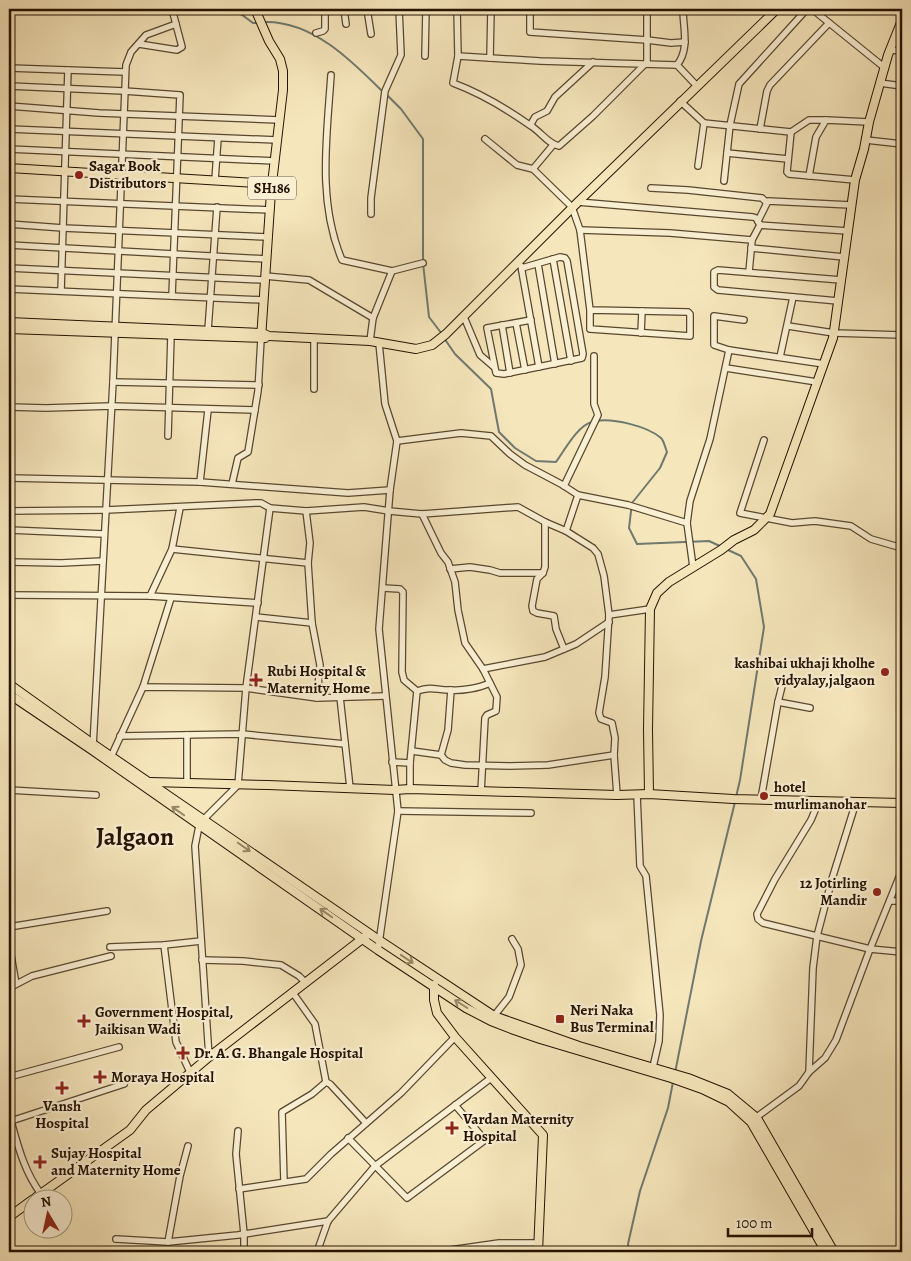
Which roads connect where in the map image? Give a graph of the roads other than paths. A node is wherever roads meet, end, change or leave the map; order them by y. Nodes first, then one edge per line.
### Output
1 (172, 9) edge
2 (255, 9) edge
3 (324, 9) edge
4 (344, 9) edge
5 (367, 9) edge
6 (399, 9) edge
7 (426, 9) edge
8 (457, 9) edge
9 (491, 9) edge
10 (530, 9) edge
11 (647, 9) edge
12 (683, 9) edge
13 (777, 9) edge
14 (807, 9) edge
15 (812, 9) edge
16 (902, 20) edge
17 (829, 23) junction
18 (176, 24) junction
19 (346, 24) dead end
20 (316, 33) dead end
21 (371, 34) dead end
22 (647, 40) junction
23 (685, 42) junction
24 (139, 44) junction
25 (890, 50) junction
26 (902, 51) edge
27 (425, 56) dead end
28 (458, 56) junction
29 (683, 57) junction
30 (490, 58) junction
31 (593, 62) junction
32 (646, 64) junction
33 (677, 64) junction
34 (9, 68) edge
35 (885, 68) junction
36 (68, 70) junction
37 (683, 71) junction
38 (125, 72) junction
39 (331, 74) dead end
40 (880, 83) junction
41 (9, 86) edge
42 (696, 86) junction
43 (902, 86) edge
44 (67, 89) junction
45 (124, 91) junction
46 (680, 101) junction
47 (9, 106) edge
48 (66, 110) junction
49 (123, 114) junction
50 (181, 116) junction
51 (279, 120) junction
52 (826, 120) junction
53 (869, 122) junction
54 (704, 123) junction
55 (730, 125) junction
56 (532, 126) junction
57 (9, 129) edge
58 (760, 129) junction
59 (66, 131) junction
60 (791, 132) junction
61 (122, 134) junction
62 (180, 136) junction
63 (218, 138) junction
64 (277, 140) junction
65 (485, 140) dead end
66 (866, 140) junction
67 (902, 144) edge
68 (553, 145) junction
69 (9, 149) edge
70 (65, 152) junction
71 (727, 153) junction
72 (122, 154) junction
73 (179, 156) junction
74 (216, 159) junction
75 (788, 159) junction
76 (275, 161) junction
77 (698, 166) dead end
78 (9, 168) edge
79 (533, 169) junction
80 (65, 171) junction
81 (121, 174) junction
82 (809, 176) junction
83 (178, 178) junction
84 (215, 180) junction
85 (855, 180) junction
86 (724, 181) dead end
87 (272, 184) junction
88 (650, 188) dead end
89 (9, 199) edge
90 (64, 201) junction
91 (766, 202) junction
92 (120, 204) junction
93 (575, 205) junction
94 (851, 205) junction
95 (176, 206) junction
96 (217, 208) junction
97 (270, 210) junction
98 (371, 214) dead end
99 (759, 223) junction
100 (9, 224) edge
101 (63, 228) junction
102 (119, 230) junction
103 (580, 230) junction
104 (848, 231) junction
105 (175, 234) junction
106 (215, 235) junction
107 (268, 237) junction
108 (752, 240) junction
109 (9, 246) edge
110 (62, 248) junction
111 (751, 248) junction
112 (118, 252) junction
113 (174, 254) junction
114 (214, 257) junction
115 (844, 257) junction
116 (266, 259) junction
117 (553, 260) junction
118 (423, 263) dead end
119 (521, 264) junction
120 (538, 264) junction
121 (9, 268) edge
122 (62, 270) junction
123 (392, 271) junction
124 (749, 272) junction
125 (118, 273) junction
126 (173, 276) junction
127 (212, 278) junction
128 (264, 278) junction
129 (841, 280) junction
130 (9, 289) edge
131 (61, 291) junction
132 (117, 293) junction
133 (172, 296) junction
134 (210, 297) junction
135 (793, 297) junction
136 (263, 300) junction
137 (838, 301) junction
138 (590, 310) junction
139 (642, 311) junction
140 (464, 317) junction
141 (374, 318) junction
142 (531, 320) junction
143 (744, 320) dead end
144 (9, 322) edge
145 (516, 323) junction
146 (502, 325) junction
147 (788, 326) junction
148 (9, 329) edge
149 (115, 329) junction
150 (208, 330) junction
151 (641, 333) junction
152 (834, 334) junction
153 (171, 335) junction
154 (902, 335) edge
155 (264, 336) junction
156 (314, 339) junction
157 (370, 341) junction
158 (379, 343) junction
159 (729, 350) junction
160 (594, 356) dead end
161 (780, 357) junction
162 (571, 361) junction
163 (556, 364) junction
164 (824, 364) junction
165 (539, 367) junction
166 (494, 368) junction
167 (726, 368) junction
168 (525, 370) junction
169 (510, 373) junction
170 (113, 382) junction
171 (818, 382) junction
172 (171, 383) junction
173 (258, 386) junction
174 (314, 389) dead end
175 (112, 406) junction
176 (9, 407) edge
177 (170, 409) junction
178 (208, 410) junction
179 (255, 410) junction
180 (168, 436) dead end
181 (764, 440) dead end
182 (397, 441) junction
183 (9, 478) edge
184 (108, 479) junction
185 (200, 482) junction
186 (232, 484) junction
187 (564, 486) junction
188 (390, 490) junction
189 (578, 495) junction
190 (180, 508) junction
191 (270, 508) junction
192 (106, 510) junction
193 (306, 511) junction
194 (388, 511) junction
195 (9, 512) edge
196 (422, 514) junction
197 (766, 519) junction
198 (545, 522) junction
199 (687, 523) junction
200 (9, 530) edge
201 (566, 530) junction
202 (104, 534) junction
203 (172, 548) junction
204 (902, 548) edge
205 (264, 559) junction
206 (103, 560) junction
207 (9, 562) edge
208 (308, 563) junction
209 (693, 567) junction
210 (450, 569) junction
211 (543, 573) junction
212 (383, 588) junction
213 (9, 595) edge
214 (101, 595) junction
215 (150, 596) junction
216 (171, 598) junction
217 (258, 603) junction
218 (650, 609) junction
219 (256, 617) junction
220 (609, 618) junction
221 (312, 623) junction
222 (564, 649) junction
223 (483, 669) junction
224 (783, 682) dead end
225 (490, 683) junction
226 (9, 684) edge
227 (143, 687) junction
228 (246, 688) junction
229 (417, 690) junction
230 (451, 690) junction
231 (9, 694) edge
232 (386, 696) junction
233 (340, 697) junction
234 (317, 698) junction
235 (778, 702) junction
236 (810, 708) dead end
237 (242, 734) junction
238 (120, 736) junction
239 (187, 736) junction
240 (345, 744) junction
241 (93, 747) junction
242 (412, 751) junction
243 (614, 754) junction
244 (442, 755) junction
245 (110, 759) junction
246 (392, 762) junction
247 (410, 763) junction
248 (483, 766) junction
249 (136, 782) junction
250 (149, 782) junction
251 (187, 783) junction
252 (238, 785) junction
253 (350, 788) junction
254 (410, 789) junction
255 (9, 790) edge
256 (394, 790) junction
257 (481, 792) junction
258 (636, 794) junction
259 (648, 794) junction
260 (96, 795) dead end
261 (617, 795) junction
262 (761, 799) junction
263 (819, 801) junction
264 (856, 802) junction
265 (902, 803) edge
266 (398, 811) junction
267 (531, 813) dead end
268 (202, 823) junction
269 (902, 870) edge
270 (890, 901) junction
271 (902, 901) edge
272 (107, 911) dead end
273 (9, 927) edge
274 (366, 936) junction
275 (817, 936) junction
276 (512, 939) dead end
277 (379, 940) junction
278 (200, 941) junction
279 (9, 944) edge
280 (164, 945) junction
281 (110, 946) dead end
282 (870, 949) junction
283 (378, 950) junction
284 (902, 952) edge
285 (111, 956) dead end
286 (202, 960) junction
287 (306, 983) junction
288 (435, 983) junction
289 (16, 984) junction
290 (9, 988) edge
291 (293, 993) junction
292 (494, 1016) junction
293 (541, 1036) junction
294 (455, 1037) junction
295 (120, 1047) dead end
296 (596, 1053) junction
297 (209, 1057) junction
298 (654, 1067) junction
299 (190, 1072) junction
300 (809, 1072) junction
301 (672, 1076) junction
302 (9, 1077) edge
303 (491, 1078) junction
304 (326, 1082) junction
305 (124, 1084) dead end
306 (456, 1105) junction
307 (9, 1114) edge
308 (754, 1120) junction
309 (11, 1121) junction
310 (366, 1124) junction
311 (238, 1131) dead end
312 (16, 1138) junction
313 (348, 1138) junction
314 (9, 1140) edge
315 (188, 1146) dead end
316 (375, 1166) junction
317 (284, 1182) junction
318 (33, 1188) edge
319 (49, 1188) edge
320 (239, 1189) junction
321 (22, 1208) edge
322 (9, 1218) edge
323 (328, 1221) junction
324 (244, 1234) junction
325 (116, 1239) dead end
326 (168, 1242) junction
327 (538, 1243) junction
328 (826, 1247) edge
329 (244, 1252) edge
330 (317, 1252) edge
331 (436, 1252) edge
332 (538, 1252) edge
333 (834, 1252) edge

1 - 18 street
2 - 51 main road, SH186
3 - 20 street
4 - 19 street
5 - 21 street
6 - 98 street
7 - 27 street
8 - 28 street
9 - 30 street
10 - 22 street
11 - 22 street
12 - 23 street
13 - 42 main road
14 - 55 street
15 - 17 street
16 - 25 main road
17 - 35 street
17 - 58 street
18 - 24 street
18 - 24 street
22 - 23 street
22 - 32 street
23 - 29 street
24 - 38 street
25 - 26 street
25 - 35 main road
28 - 30 street
28 - 56 street
29 - 33 street
29 - 37 street
30 - 31 street
31 - 32 street
31 - 56 street
32 - 33 street
32 - 68 street
33 - 37 street
34 - 36 street
35 - 40 main road
36 - 38 street
36 - 44 street
37 - 42 street
38 - 45 street
39 - 123 street
40 - 43 street
40 - 53 main road
41 - 44 street
42 - 46 main road
44 - 45 street
44 - 48 street
45 - 49 street
45 - 50 street
46 - 54 street
46 - 93 main road
47 - 48 street
48 - 49 street
48 - 59 street
49 - 50 street
49 - 61 street
50 - 51 street
50 - 62 street
51 - 64 main road, SH186
52 - 53 street
52 - 60 street
52 - 82 street
53 - 66 main road
54 - 55 street
54 - 77 street
55 - 58 street
55 - 71 street
56 - 68 street
57 - 59 street
58 - 60 street
59 - 61 street
59 - 70 street
60 - 75 street
61 - 62 street
61 - 72 street
62 - 63 street
62 - 73 street
63 - 64 street
63 - 74 street
64 - 76 main road, SH186
65 - 79 street
66 - 67 street
66 - 85 main road
68 - 79 street
69 - 70 street
70 - 72 street
70 - 80 street
71 - 75 street
71 - 86 street
72 - 73 street
72 - 81 street
73 - 74 street
73 - 83 street
74 - 76 street
74 - 84 street
75 - 82 street
76 - 87 main road, SH186
78 - 80 main road
79 - 93 street
80 - 81 main road
80 - 90 street
81 - 83 main road
81 - 92 street
82 - 85 street
83 - 84 main road
83 - 95 street
84 - 87 main road
85 - 94 main road
87 - 97 main road, SH186
88 - 91 street
89 - 90 street
90 - 92 street
90 - 101 street
91 - 94 street
91 - 99 street
92 - 95 street
92 - 102 street
93 - 99 street
93 - 103 street
93 - 119 main road
94 - 104 main road
95 - 96 street
95 - 105 street
96 - 97 street
96 - 106 street
97 - 107 main road, SH186
99 - 104 street
99 - 108 street
100 - 101 street
101 - 102 street
101 - 110 street
102 - 105 street
102 - 112 street
103 - 108 street
103 - 138 street
104 - 115 main road
105 - 106 street
105 - 113 street
106 - 107 street
106 - 114 street
107 - 116 main road, SH186
108 - 111 street
109 - 110 street
110 - 112 street
110 - 122 street
111 - 115 street
111 - 124 street
112 - 113 street
112 - 125 street
113 - 114 street
113 - 126 street
114 - 116 street
114 - 127 street
115 - 129 main road
116 - 128 main road, SH186
117 - 120 street
117 - 162 street
117 - 162 street
118 - 123 street
119 - 120 street
119 - 140 main road
119 - 142 street
120 - 163 street
121 - 122 street
122 - 125 street
122 - 131 street
123 - 141 street
124 - 129 street
124 - 135 street
125 - 126 street
125 - 132 street
126 - 127 street
126 - 133 street
127 - 128 street
127 - 134 street
128 - 136 main road, SH186
128 - 141 street
129 - 137 main road
130 - 131 street
131 - 132 street
132 - 133 street
132 - 149 street
133 - 134 street
134 - 136 street
134 - 150 street
135 - 137 street
135 - 147 street
136 - 155 main road, SH186
137 - 152 main road
138 - 139 street
138 - 151 street
139 - 151 street
139 - 151 street
140 - 158 main road
140 - 166 street
141 - 157 street
142 - 145 street
142 - 165 street
143 - 159 street
144 - 149 main road
145 - 146 street
145 - 168 street
146 - 166 street
146 - 169 street
147 - 152 street
147 - 161 street
148 - 149 main road
149 - 150 main road
149 - 153 main road
149 - 170 street
150 - 155 main road
152 - 154 street
152 - 164 main road
153 - 155 main road
153 - 172 street
155 - 156 main road
155 - 173 street
156 - 157 main road
156 - 174 street
157 - 158 main road
158 - 182 street
159 - 161 street
159 - 167 street
160 - 187 street
161 - 164 street
162 - 163 street
163 - 165 street
164 - 171 main road
165 - 168 street
166 - 169 street
167 - 171 street
167 - 199 street
168 - 169 street
170 - 172 street
170 - 175 street
171 - 197 main road
172 - 173 street
172 - 177 street
173 - 179 street
175 - 176 street
175 - 177 street
175 - 184 street
177 - 178 street
177 - 180 street
178 - 179 street
178 - 185 street
179 - 186 street
181 - 197 street
182 - 187 street
182 - 188 street
183 - 184 street
184 - 185 street
184 - 192 street
185 - 186 street
186 - 188 street
187 - 189 street
188 - 194 street
189 - 199 street
189 - 201 street
190 - 191 street
190 - 192 street
190 - 203 street
191 - 193 street
191 - 205 street
192 - 195 street
192 - 202 street
193 - 194 street
193 - 208 street
194 - 196 street
194 - 212 street
196 - 198 street
196 - 210 street
197 - 204 street
197 - 209 main road
198 - 201 street
198 - 211 street
199 - 209 street
200 - 202 street
201 - 220 street
202 - 206 street
203 - 205 street
203 - 215 street
205 - 208 street
205 - 217 street
206 - 207 street
206 - 214 street
208 - 221 street
209 - 218 main road
210 - 211 street
210 - 223 street
211 - 222 street
212 - 229 street
212 - 232 street
213 - 214 street
214 - 215 street
214 - 241 street
215 - 216 street
216 - 217 street
216 - 227 street
217 - 219 street
218 - 220 street
218 - 259 main road
219 - 221 street
219 - 228 street
220 - 222 street
220 - 243 street
221 - 234 street
222 - 223 street
223 - 225 street
224 - 235 street
225 - 230 street
225 - 248 street
226 - 241 main road
227 - 228 street
227 - 238 street
228 - 234 street
228 - 237 street
229 - 230 street
229 - 242 street
230 - 244 street
231 - 241 main road
232 - 233 street
232 - 246 street
233 - 234 street
233 - 240 street
235 - 236 street
235 - 262 street
237 - 239 street
237 - 240 street
237 - 252 street
238 - 239 street
238 - 245 street
239 - 251 street
240 - 253 street
241 - 245 main road
242 - 244 street
242 - 247 street
243 - 248 street
243 - 261 street
244 - 248 street
245 - 249 main road
245 - 250 main road
246 - 247 street
246 - 256 street
247 - 254 street
248 - 257 street
249 - 250 main road
268 -> 249 main road
250 - 251 main road
250 - 268 main road
251 - 252 main road
252 - 253 main road
252 - 268 street
253 - 256 main road
254 - 256 main road
254 - 257 main road
255 - 260 street
256 - 266 street
257 - 261 main road
258 - 259 main road
258 - 261 main road
258 - 298 street
259 - 262 main road
262 - 263 main road
263 - 264 main road
263 - 275 street
264 - 265 main road
264 - 275 street
266 - 267 street
266 - 277 street
268 - 274 main road
268 - 278 street
269 - 270 street
270 - 271 street
270 - 282 street
272 - 273 street
274 - 277 main road
274 - 283 main road
274 - 287 main road
275 - 282 street
275 - 300 street
276 - 292 street
277 - 283 street
277 -> 288 main road
278 - 280 street
278 - 286 street
279 - 289 street
280 - 281 street
280 - 299 street
282 - 284 street
282 - 300 street
283 - 288 main road
285 - 289 street
286 - 287 street
286 - 297 street
287 - 291 main road
288 - 292 main road
293 -> 288 main road
288 - 294 main road
289 - 290 street
291 - 297 main road
291 - 304 street
292 - 293 main road
293 - 296 main road
294 - 303 main road
294 - 310 street
295 - 302 street
296 - 298 main road
296 - 301 main road
297 - 299 main road
298 - 301 main road
299 - 319 main road
300 - 308 street
301 - 308 main road
303 - 306 street
303 - 327 main road
304 - 310 street
304 - 317 street
305 - 309 street
306 - 316 street
306 - 316 street
307 - 309 street
308 - 328 main road
309 - 312 street
310 - 313 street
311 - 320 street
312 - 314 street
312 - 318 street
313 - 316 street
313 - 317 street
315 - 326 street
316 - 323 street
317 - 320 street
320 - 324 street
321 - 322 main road
323 - 324 street
323 - 330 street
324 - 326 street
324 - 329 street
325 - 326 street
327 - 331 street
327 - 332 main road
328 - 333 main road

